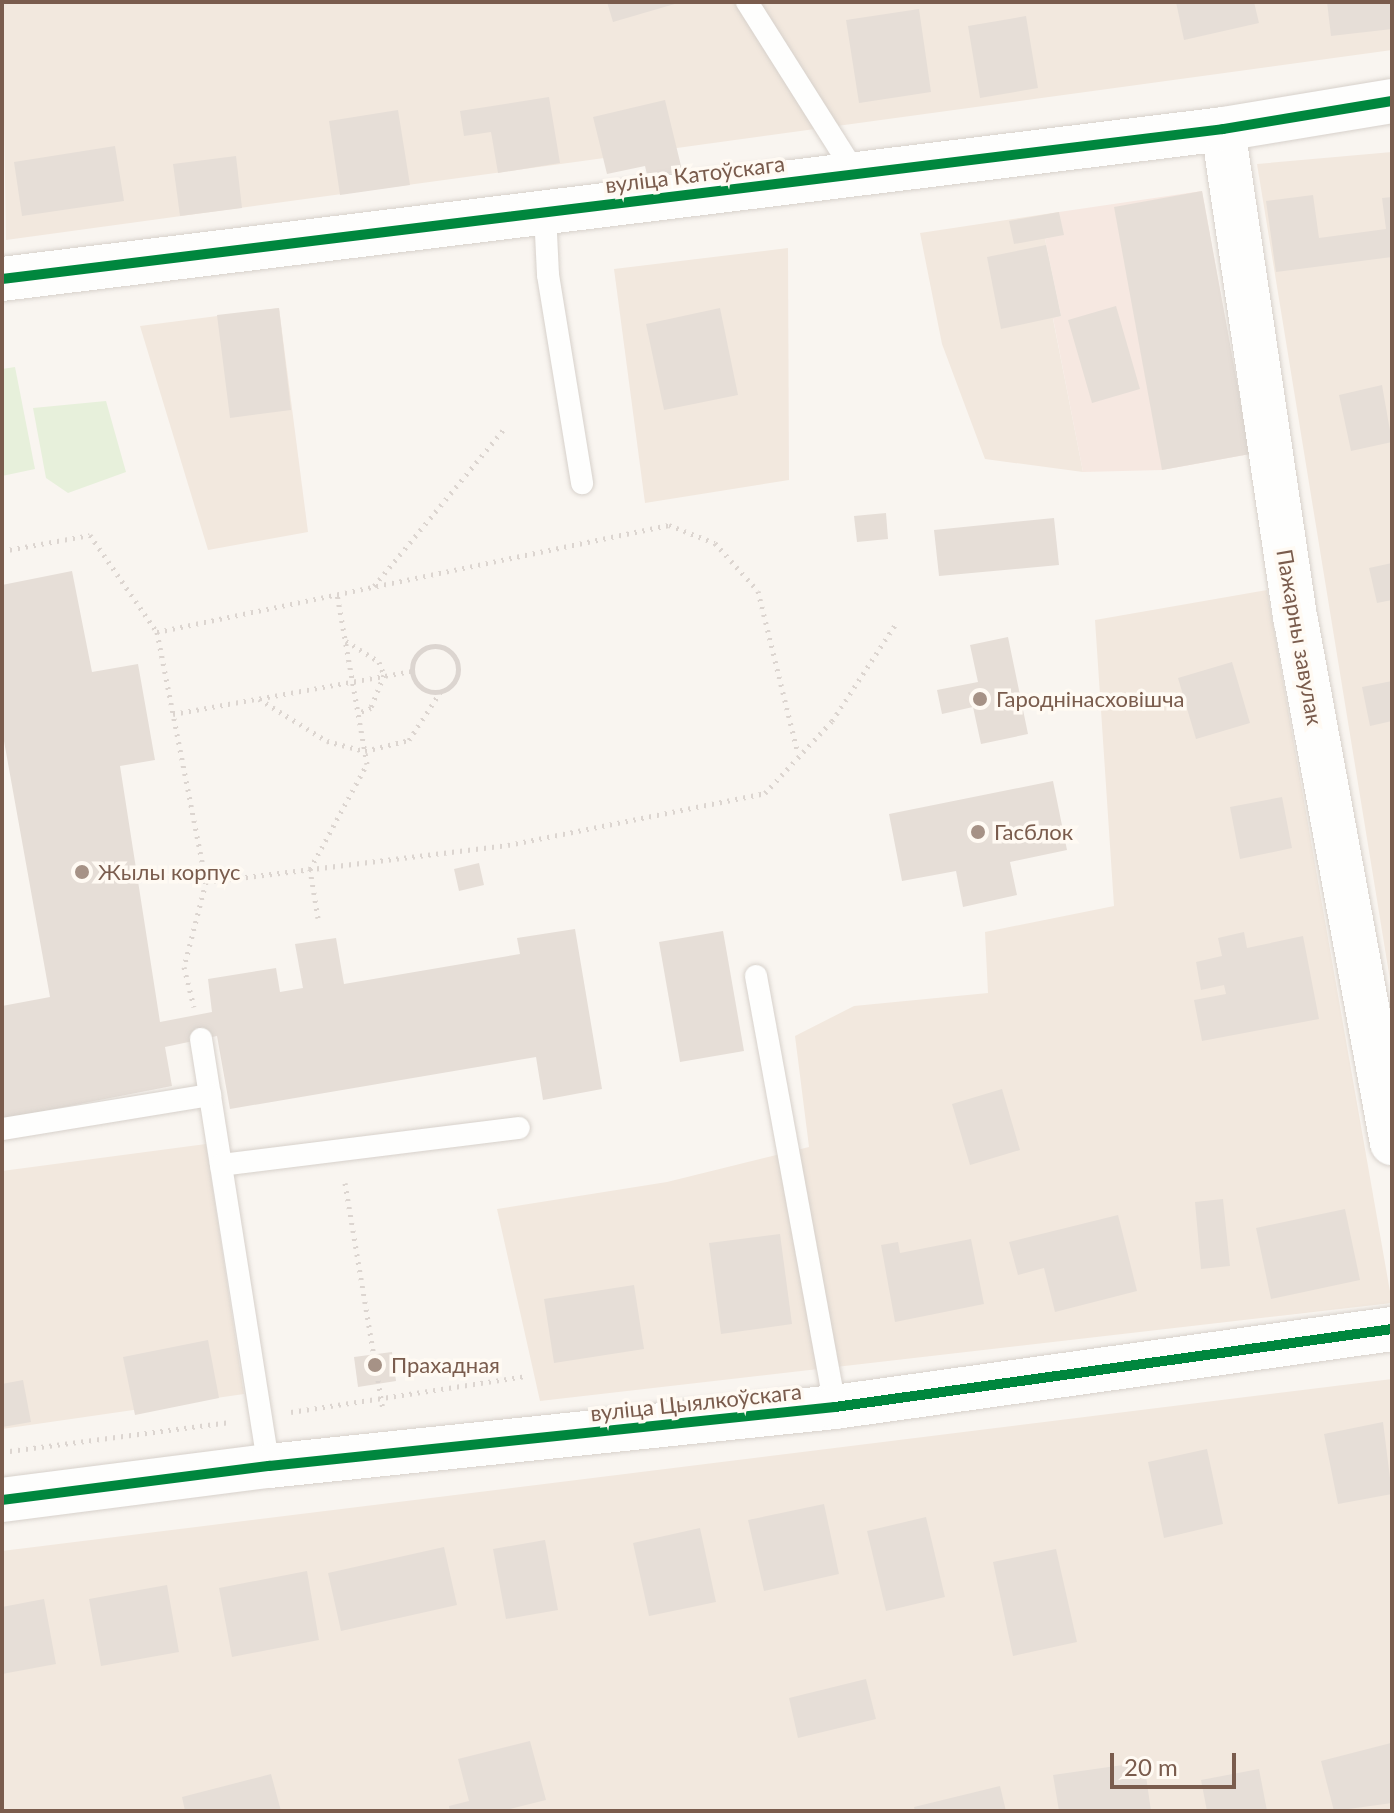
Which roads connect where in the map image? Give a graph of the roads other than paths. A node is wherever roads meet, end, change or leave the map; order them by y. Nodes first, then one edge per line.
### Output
1 (747, 2) edge
2 (1392, 101) edge
3 (1223, 129) junction
4 (855, 173) junction
5 (545, 213) junction
6 (2, 279) edge
7 (582, 483) dead end
8 (756, 976) dead end
9 (201, 1039) road end
10 (210, 1095) junction
11 (519, 1128) dead end
12 (2, 1129) edge
13 (1392, 1143) edge
14 (221, 1165) junction
15 (1392, 1329) edge
16 (835, 1407) junction
17 (269, 1466) junction
18 (2, 1500) edge

1 - 4 lane
2 - 3 street, вуліца Катоўскага
3 - 4 street, вуліца Катоўскага
3 - 13 street, Пажарны завулак
4 - 5 street, вуліца Катоўскага
5 - 6 street, вуліца Катоўскага
5 - 7 lane
8 - 16 lane
9 - 10 lane
10 - 12 lane
10 - 14 lane
11 - 14 lane
14 - 17 lane
15 - 16 street, вуліца Цыялкоўскага
16 - 17 street, вуліца Цыялкоўскага
17 - 18 street, вуліца Цыялкоўскага

